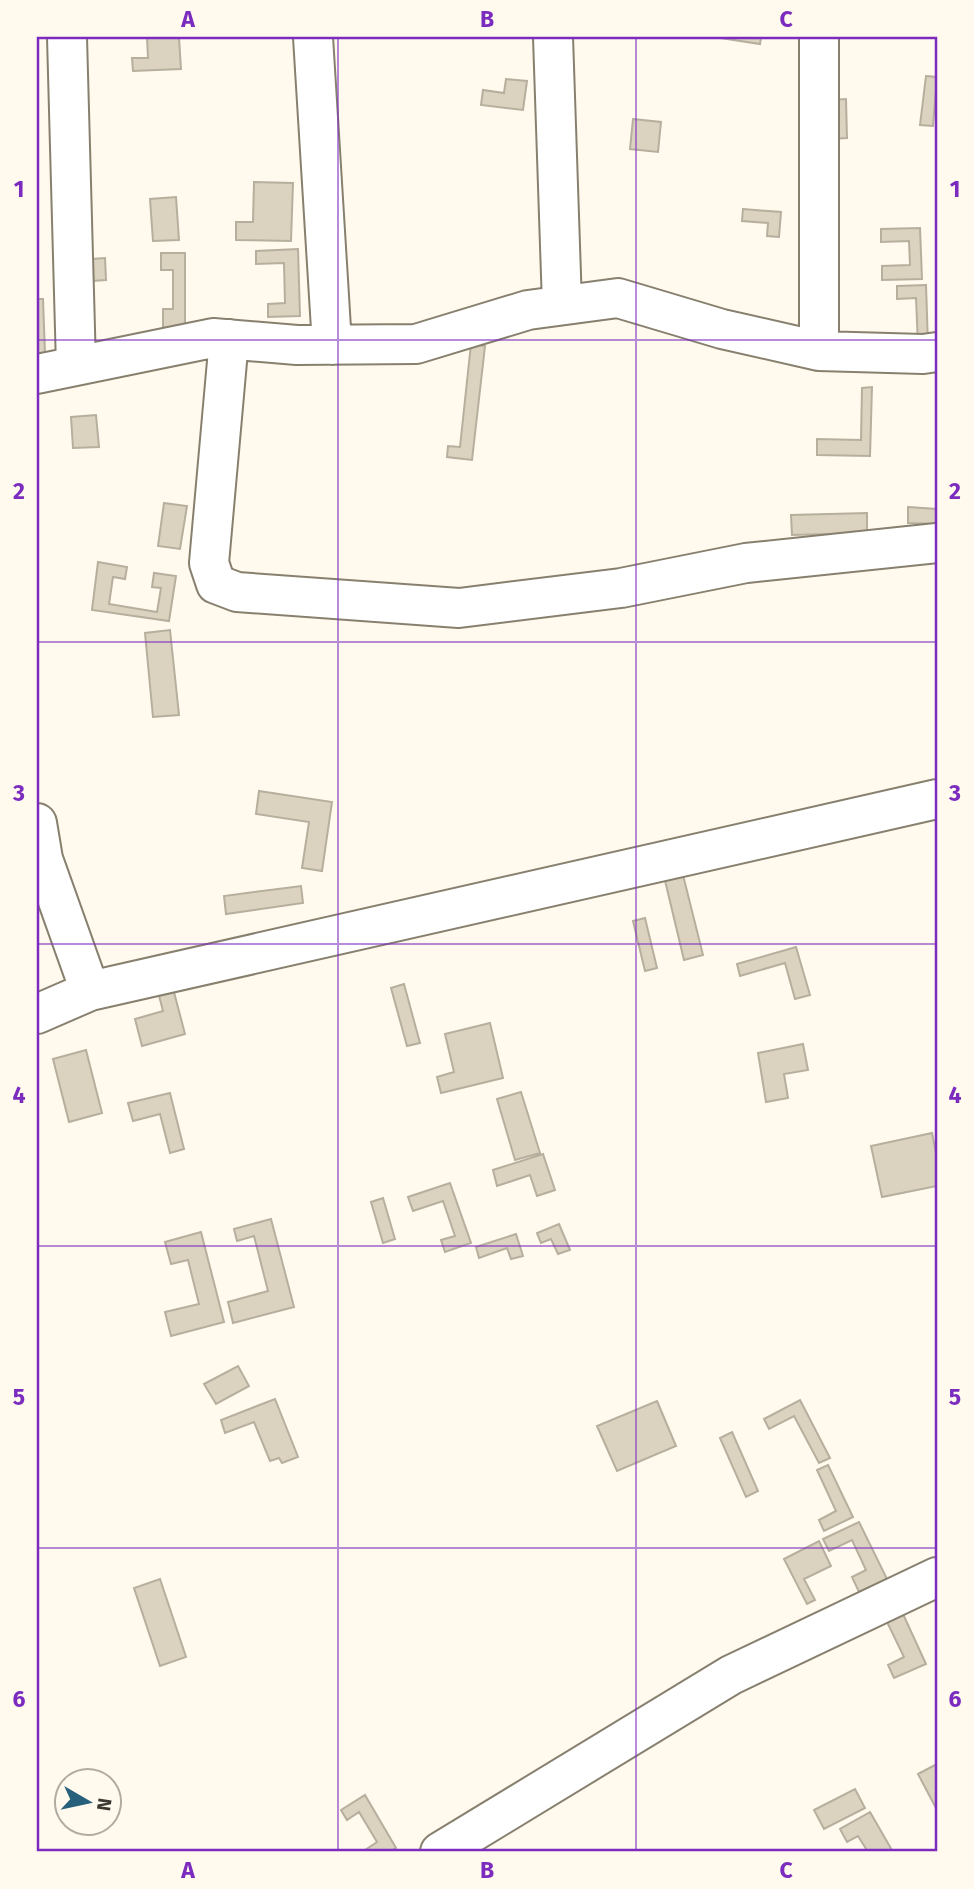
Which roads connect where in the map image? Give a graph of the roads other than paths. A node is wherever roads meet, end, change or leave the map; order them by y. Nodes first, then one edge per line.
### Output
1 (67, 37) edge
2 (313, 37) edge
3 (553, 37) edge
4 (819, 37) edge
5 (562, 305) junction
6 (229, 339) junction
7 (332, 345) junction
8 (819, 351) junction
9 (937, 352) edge
10 (76, 366) junction
11 (37, 374) edge
12 (937, 543) edge
13 (937, 799) edge
14 (37, 823) edge
15 (90, 991) junction
16 (37, 1014) edge
17 (937, 1577) edge
18 (440, 1852) edge

1 - 10 street
2 - 7 street
3 - 5 street
4 - 8 street
5 - 7 street
5 - 8 street
6 - 7 street
6 - 10 street
6 - 12 street
8 - 9 street
10 - 11 street
13 - 15 street
14 - 15 street
15 - 16 street
17 - 18 street

